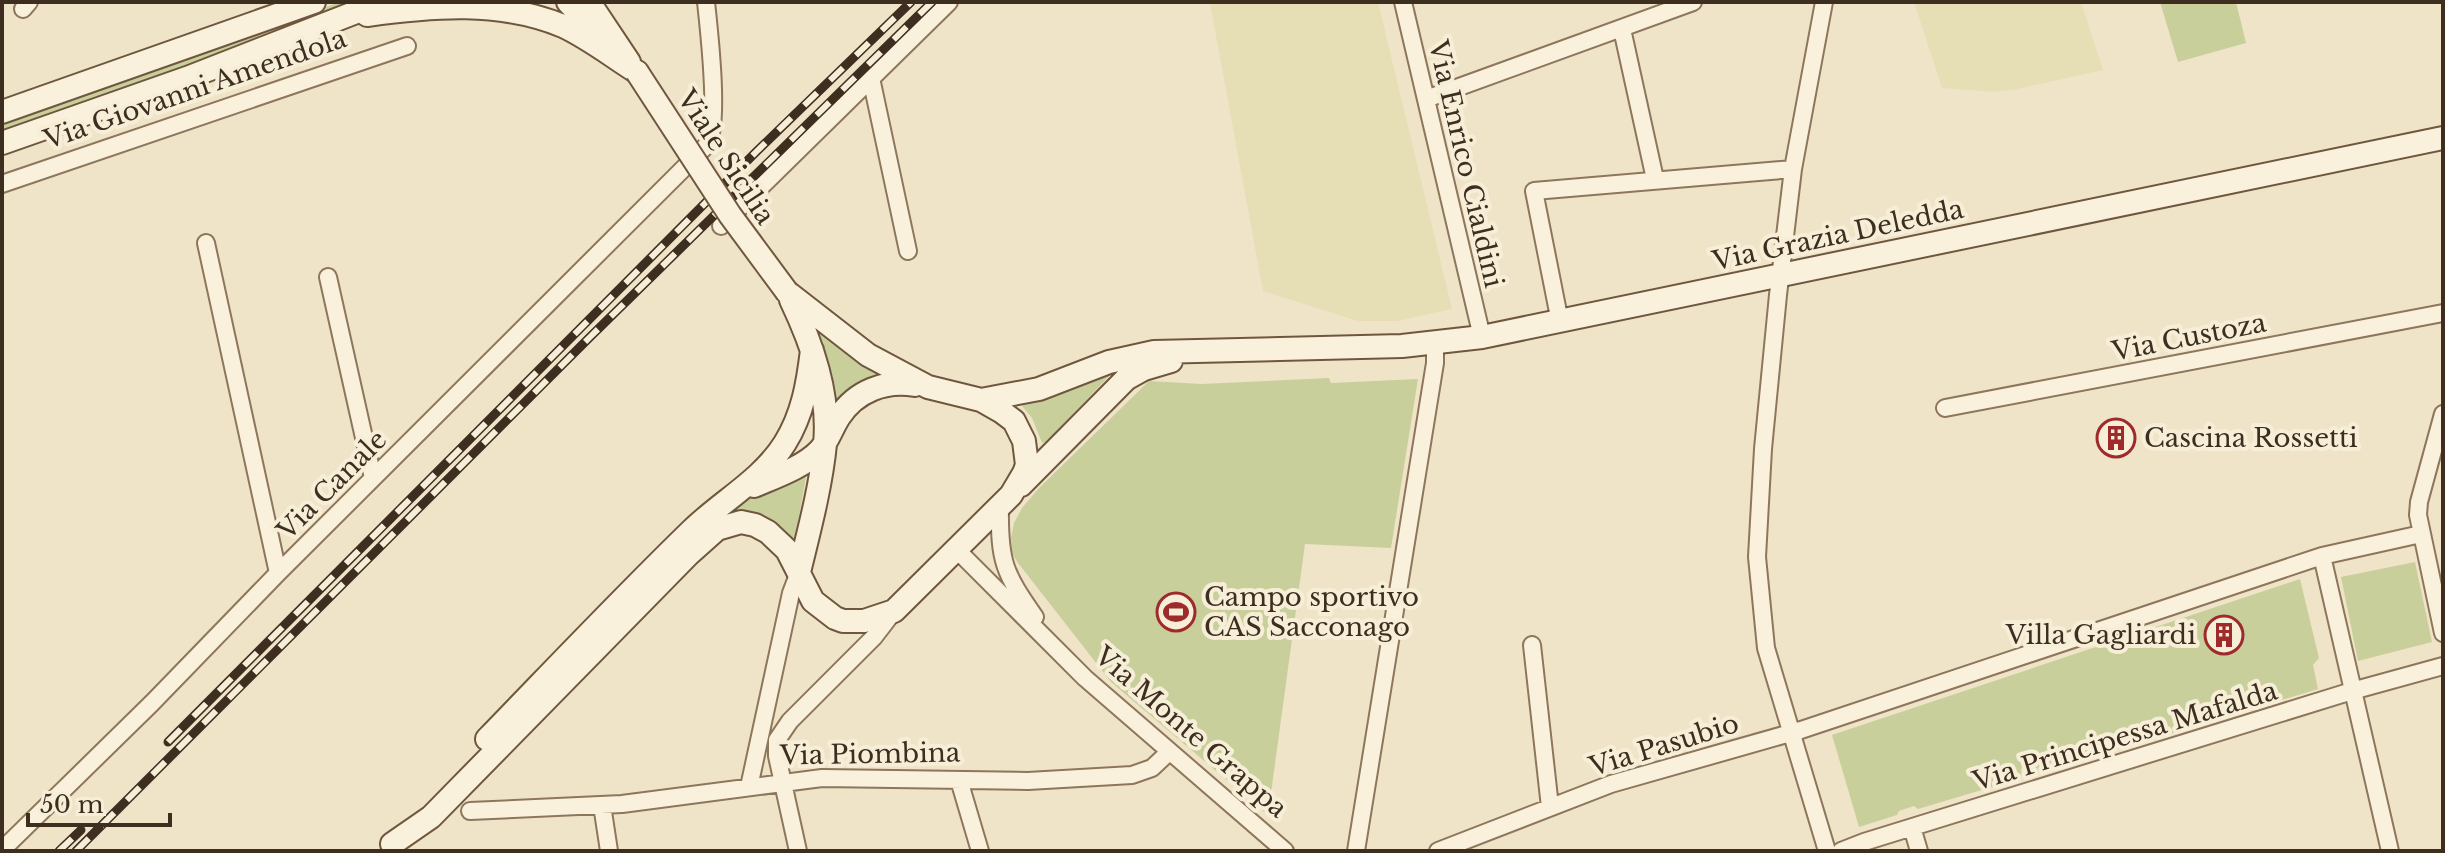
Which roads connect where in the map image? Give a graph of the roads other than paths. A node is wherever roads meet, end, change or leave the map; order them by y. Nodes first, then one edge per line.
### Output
1 (314, 2) edge
2 (382, 2) edge
3 (568, 2) edge
4 (589, 2) edge
5 (596, 2) edge
6 (706, 2) edge
7 (949, 2) edge
8 (1403, 2) edge
9 (1693, 2) edge
10 (1824, 2) edge
11 (342, 19) junction
12 (606, 25) junction
13 (1622, 29) junction
14 (407, 46) dead end
15 (620, 51) junction
16 (637, 72) junction
17 (871, 78) junction
18 (1426, 99) junction
19 (2, 112) edge
20 (2443, 138) edge
21 (2, 143) edge
22 (1793, 169) junction
23 (1655, 179) junction
24 (2, 184) edge
25 (721, 226) dead end
26 (206, 243) dead end
27 (908, 251) dead end
28 (1780, 276) junction
29 (328, 277) dead end
30 (787, 292) junction
31 (2443, 313) edge
32 (1560, 322) junction
33 (1482, 337) junction
34 (1435, 344) junction
35 (812, 350) junction
36 (1239, 352) junction
37 (928, 387) junction
38 (981, 400) junction
39 (1945, 408) dead end
40 (2442, 421) edge
41 (825, 443) junction
42 (373, 478) junction
43 (739, 493) junction
44 (1006, 501) junction
45 (2421, 534) junction
46 (957, 550) junction
47 (2322, 556) junction
48 (799, 572) junction
49 (278, 573) junction
50 (894, 611) junction
51 (2443, 633) edge
52 (1532, 645) dead end
53 (1061, 654) junction
54 (2443, 666) edge
55 (2352, 691) junction
56 (1792, 732) junction
57 (1169, 752) junction
58 (959, 780) junction
59 (783, 783) junction
60 (749, 787) junction
61 (602, 805) junction
62 (1550, 807) junction
63 (470, 811) dead end
64 (1912, 827) junction
65 (389, 848) edge
66 (2, 850) edge
67 (609, 851) edge
68 (798, 851) edge
69 (980, 851) edge
70 (1285, 851) edge
71 (1356, 851) edge
72 (1438, 851) edge
73 (1827, 851) edge
74 (1841, 851) edge
75 (1919, 851) edge
76 (2390, 851) edge

1 - 19 main road, Via Giovanni Amendola
2 - 11 main road, Via Giovanni Amendola
3 - 15 main road
4 - 12 main road
5 - 12 street
6 - 42 street, Via Canale
7 - 17 street
8 - 18 street, Via Enrico Cialdini
9 - 13 street
10 - 22 street
11 - 16 main road
11 - 21 main road, Via Giovanni Amendola
12 - 15 main road
13 - 18 street
13 - 23 street
14 - 24 street, Via Giovanni Amendola
15 - 16 main road, Viale Sicilia
16 - 30 main road, Viale Sicilia, bridge
17 - 25 street
17 - 27 street
18 - 33 street, Via Enrico Cialdini
20 - 28 main road, Via Grazia Deledda
22 - 23 street
22 - 28 street
23 - 32 street
26 - 49 street
28 - 32 main road, Via Grazia Deledda
28 - 56 street
29 - 42 street
30 - 35 main road, Via Monte Grappa
30 - 37 main road, Via Monte Grappa
31 - 39 street, Via Custoza
32 - 33 main road, Via Grazia Deledda
33 - 34 main road, Via Grazia Deledda
34 - 36 main road, Via Grazia Deledda
34 - 71 street
35 - 41 main road, Via Monte Grappa
35 - 43 main road
36 - 38 main road, Via Grazia Deledda
36 - 44 main road, Via Grazia Deledda
37 - 38 main road, Via Monte Grappa
37 - 41 main road, Via Monte Grappa
38 - 44 main road, Via Monte Grappa
40 - 45 street
41 - 43 main road
41 - 48 main road, Via Monte Grappa
42 - 49 street, Via Canale
43 - 65 main road
44 - 46 main road, Via Monte Grappa
44 - 53 street, Via Monte Grappa
45 - 47 street, Via Pasubio
45 - 51 street
46 - 50 main road
46 - 53 street, Via Monte Grappa
47 - 55 street
47 - 56 street, Via Pasubio
48 - 50 main road
48 - 60 street
48 - 65 main road
49 - 66 street, Via Canale
50 - 59 street
52 - 62 street
53 - 57 street, Via Monte Grappa
54 - 55 street, Via Principessa Mafalda
55 - 64 street, Via Principessa Mafalda
55 - 76 street
56 - 62 street, Via Pasubio
56 - 73 street
57 - 58 street, Via Piombina
57 - 70 street, Via Monte Grappa
58 - 59 street, Via Piombina
58 - 69 street
59 - 60 street, Via Piombina
59 - 68 street
60 - 61 street, Via Piombina
61 - 63 street, Via Piombina
61 - 67 street
62 - 72 street, Via Pasubio
64 - 74 street, Via Principessa Mafalda
64 - 75 street

